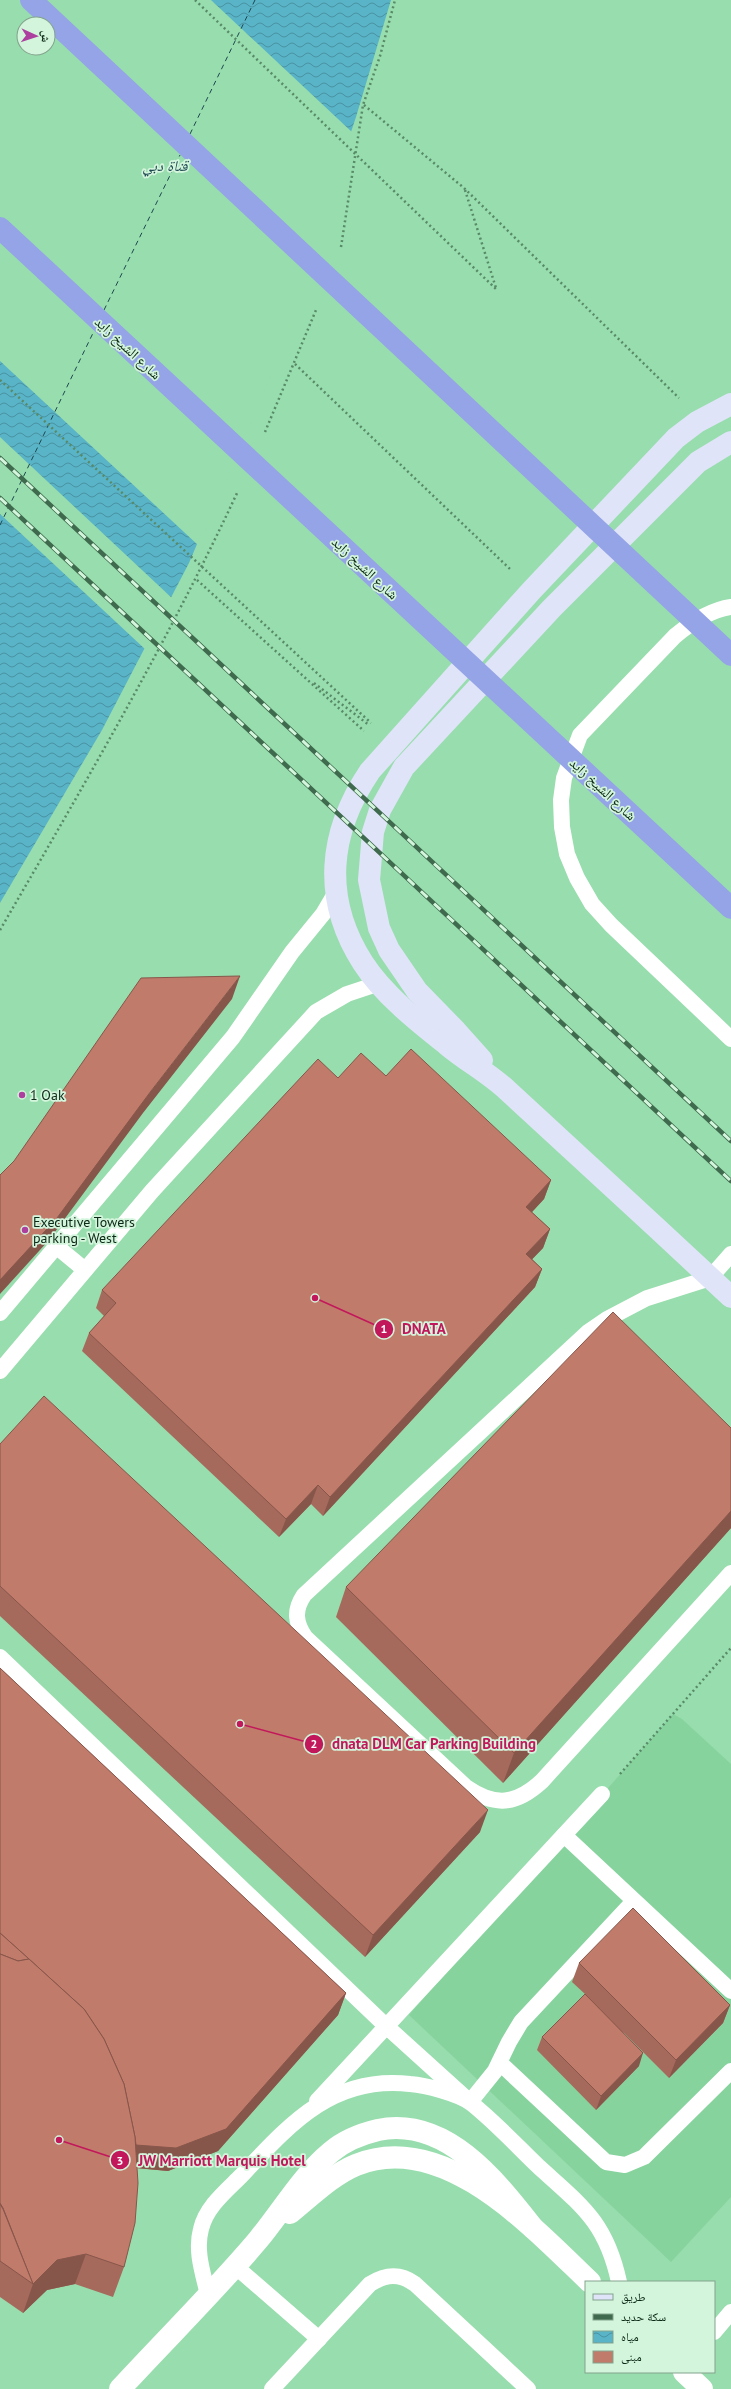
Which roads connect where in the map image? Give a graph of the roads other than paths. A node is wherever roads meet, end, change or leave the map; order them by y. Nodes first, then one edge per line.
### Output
1 (31, 0) edge
2 (0, 228) edge
3 (731, 404) edge
4 (731, 442) edge
5 (731, 607) edge
6 (731, 655) edge
7 (336, 892) junction
8 (731, 908) edge
9 (380, 983) junction
10 (731, 1039) edge
11 (497, 1080) junction
12 (56, 1246) junction
13 (731, 1254) edge
14 (85, 1270) junction
15 (710, 1278) junction
16 (731, 1297) edge
17 (0, 1313) edge
18 (0, 1370) edge
19 (731, 1573) edge
20 (0, 1658) edge
21 (602, 1794) road end
22 (564, 1835) junction
23 (634, 1901) junction
24 (731, 1991) edge
25 (386, 2026) junction
26 (500, 2062) junction
27 (731, 2071) edge
28 (470, 2102) junction
29 (311, 2108) junction
30 (235, 2266) junction
31 (589, 2281) edge
32 (619, 2281) edge
33 (208, 2295) junction
34 (731, 2312) edge
35 (715, 2331) edge
36 (319, 2339) junction
37 (685, 2373) edge
38 (120, 2389) edge
39 (272, 2389) edge
40 (528, 2389) edge
41 (702, 2389) edge

1 - 6 highway
2 - 8 highway, شارع الشيخ زايد
3 - 7 street
4 - 11 street
5 - 10 lane
7 - 9 street
7 - 12 lane
9 - 11 street
9 - 14 lane
11 - 15 street
12 - 14 lane
12 - 17 lane
13 - 15 lane
14 - 18 lane
15 - 16 street
15 - 19 lane
20 - 25 lane
21 - 22 lane
22 - 23 lane
22 - 25 lane
23 - 24 lane
23 - 26 lane
25 - 28 lane
25 - 29 lane
26 - 27 lane
26 - 28 lane
28 - 29 lane
28 - 32 lane
29 - 33 lane
30 - 31 street
30 - 33 street
30 - 36 lane
33 - 38 street
34 - 35 lane
36 - 39 lane
36 - 40 lane
37 - 41 street

